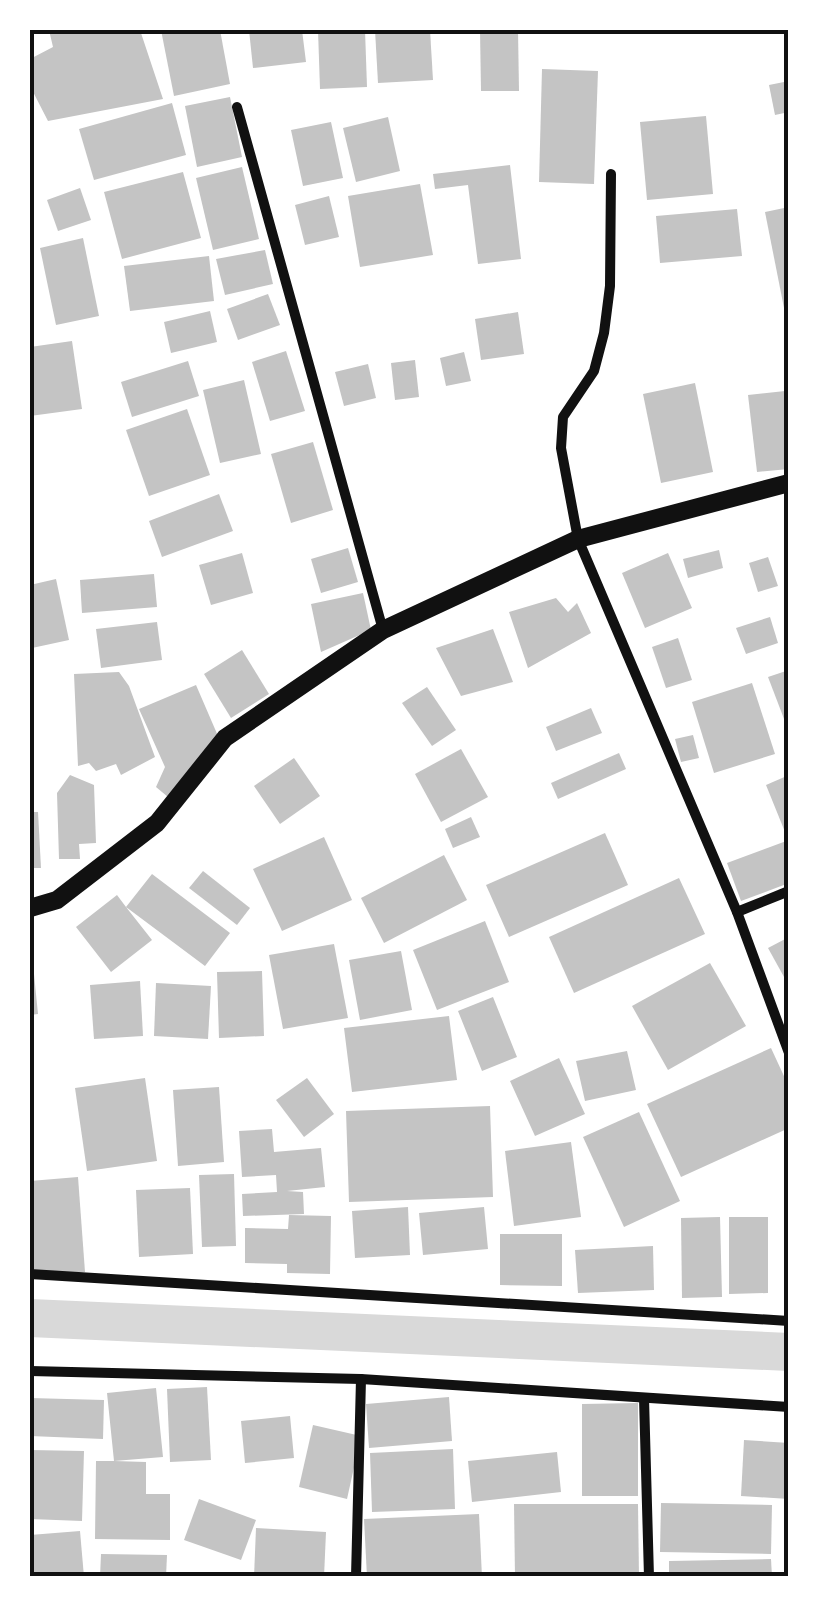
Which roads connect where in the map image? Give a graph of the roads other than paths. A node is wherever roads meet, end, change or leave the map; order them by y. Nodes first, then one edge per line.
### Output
1 (237, 107) dead end
2 (611, 174) dead end
3 (789, 483) edge
4 (578, 538) junction
5 (383, 630) junction
6 (789, 891) edge
7 (30, 908) edge
8 (736, 912) junction
9 (789, 1053) edge
10 (30, 1274) edge
11 (789, 1322) edge
12 (30, 1371) edge
13 (361, 1379) junction
14 (644, 1398) junction
15 (789, 1407) edge
16 (356, 1577) edge
17 (649, 1577) edge

1 - 5 street
2 - 4 street
3 - 4 street
4 - 5 street
4 - 8 street
5 - 7 street
6 - 8 street
8 - 9 street
10 - 11 street
12 - 13 street
13 - 14 street
13 - 16 street
14 - 15 street
14 - 17 street

